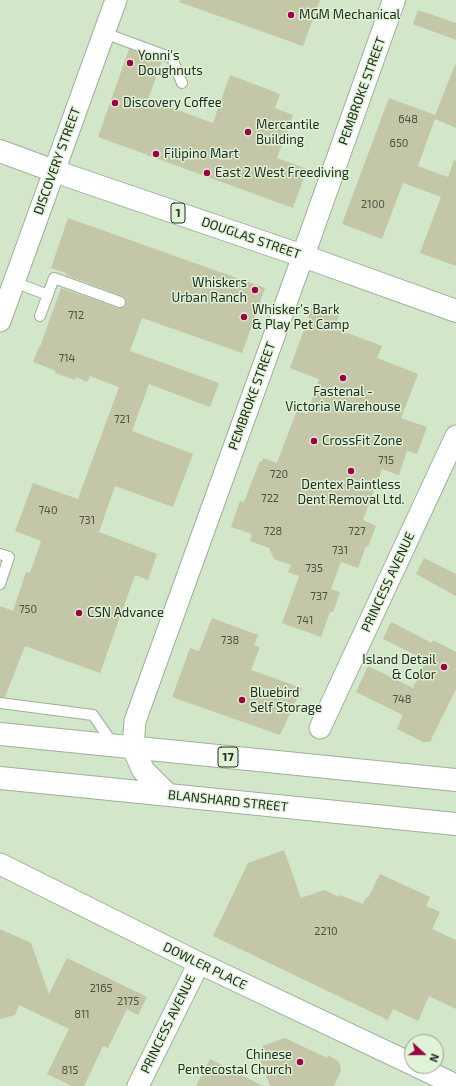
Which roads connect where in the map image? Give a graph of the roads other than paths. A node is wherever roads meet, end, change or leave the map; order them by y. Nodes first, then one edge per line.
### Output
1 (116, 0) edge
2 (394, 0) edge
3 (104, 33) junction
4 (182, 83) dead end
5 (0, 152) edge
6 (54, 171) junction
7 (303, 256) junction
8 (14, 282) junction
9 (48, 295) junction
10 (120, 302) dead end
11 (456, 311) edge
12 (40, 316) dead end
13 (0, 321) edge
14 (456, 436) edge
15 (0, 554) edge
16 (0, 584) edge
17 (0, 703) edge
18 (320, 728) dead end
19 (0, 734) edge
20 (124, 746) junction
21 (456, 780) edge
22 (5, 782) edge
23 (167, 794) junction
24 (456, 824) edge
25 (0, 864) edge
26 (198, 963) junction
27 (404, 1060) edge
28 (425, 1074) edge
29 (433, 1081) edge
30 (456, 1085) edge
31 (138, 1086) edge

1 - 3 street, DISCOVERY STREET
2 - 7 main road, PEMBROKE STREET
3 - 4 lane
3 - 6 street, DISCOVERY STREET
5 - 6 main road, DOUGLAS STREET / 1
6 - 7 main road, DOUGLAS STREET / 1
6 - 8 street, DISCOVERY STREET
7 - 11 main road, DOUGLAS STREET / 1
7 - 20 street, PEMBROKE STREET
8 - 9 lane
8 - 13 street, DISCOVERY STREET
9 - 10 lane
9 - 12 lane
14 - 18 street, PRINCESS AVENUE
15 - 16 lane
17 - 20 lane
19 - 20 main road, 17
20 - 21 main road, 17
20 - 23 main road
22 - 23 main road, BLANSHARD STREET
23 - 24 main road, BLANSHARD STREET
25 - 26 street, DOWLER PLACE
26 - 27 street, DOWLER PLACE
26 - 31 street, PRINCESS AVENUE
28 - 29 street
29 - 30 street

